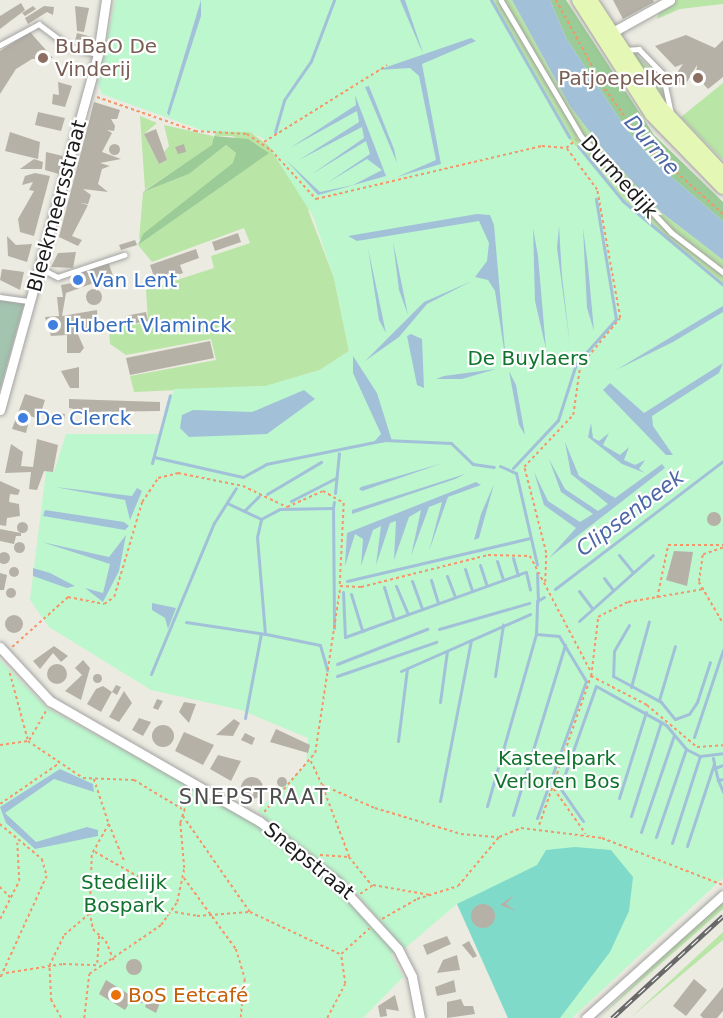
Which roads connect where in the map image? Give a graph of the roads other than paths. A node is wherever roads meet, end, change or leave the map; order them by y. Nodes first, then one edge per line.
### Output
1 (106, 0) edge
2 (501, 0) edge
3 (579, 0) edge
4 (590, 0) edge
5 (670, 0) edge
6 (609, 33) junction
7 (0, 45) edge
8 (620, 51) junction
9 (98, 54) junction
10 (669, 118) junction
11 (723, 174) edge
12 (723, 187) edge
13 (124, 255) dead end
14 (40, 268) junction
15 (723, 272) edge
16 (0, 297) edge
17 (32, 302) junction
18 (0, 410) edge
19 (2, 650) edge
20 (723, 895) edge
21 (420, 1018) edge
22 (586, 1018) edge

1 - 9 street, Bleekmeersstraat
2 - 15 lane, Durmedijk
3 - 12 main road
4 - 6 main road
5 - 6 street
6 - 8 main road
7 - 9 lane
8 - 10 main road
8 - 10 lane
9 - 14 street, Bleekmeersstraat
10 - 11 main road
13 - 14 lane
14 - 17 street, Bleekmeersstraat
16 - 17 lane
17 - 18 street, Bleekmeersstraat
19 - 21 street, Snepstraat
20 - 22 street

